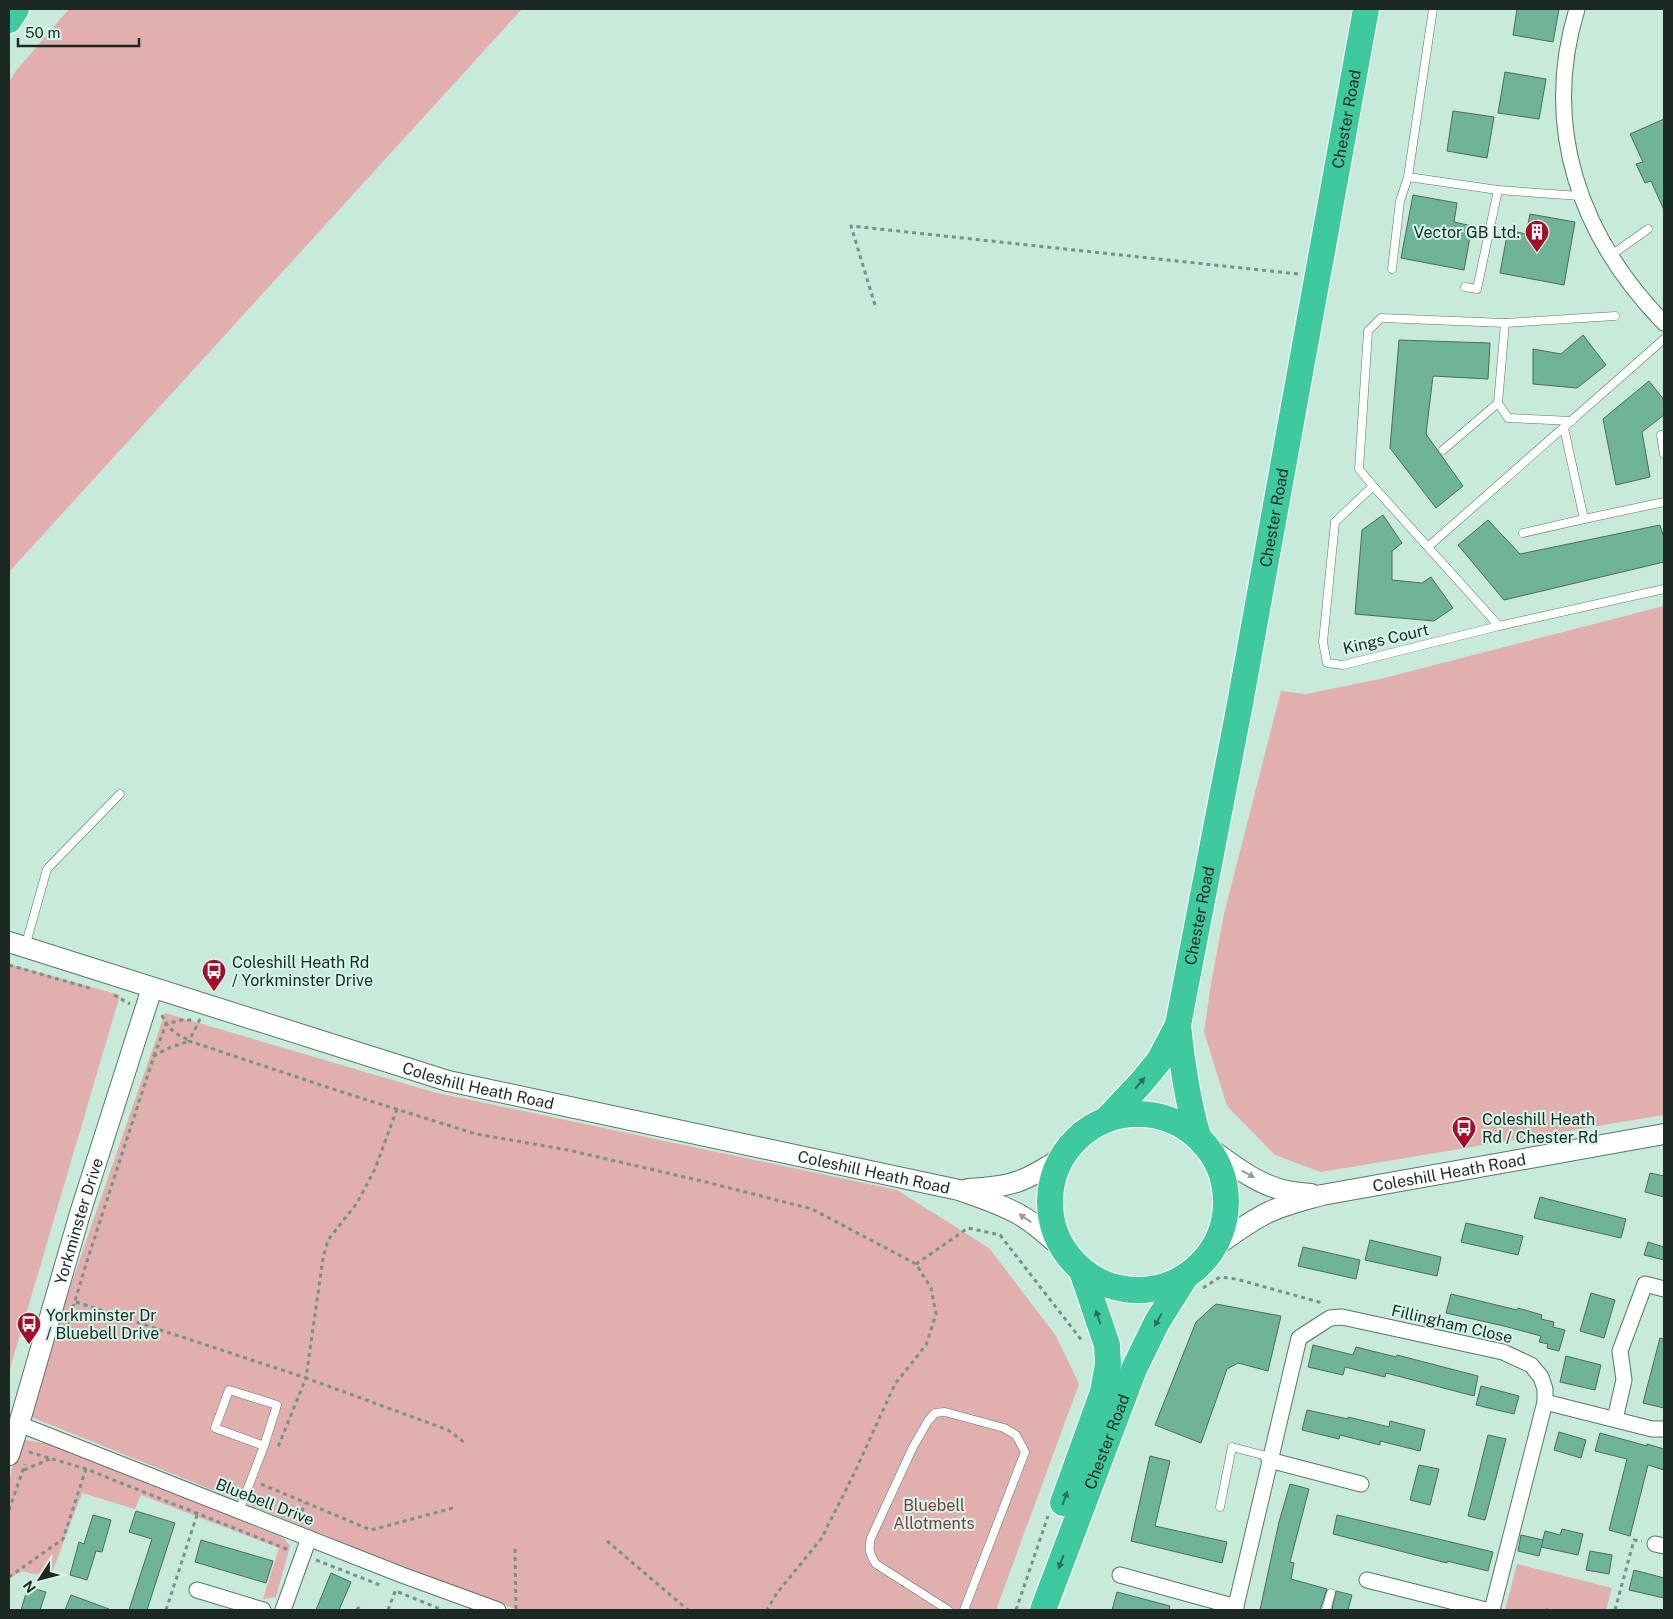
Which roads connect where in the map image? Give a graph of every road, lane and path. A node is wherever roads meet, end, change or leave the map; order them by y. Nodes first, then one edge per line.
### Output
1 (16, 9) edge
2 (1366, 9) edge
3 (1433, 9) edge
4 (1577, 9) edge
5 (9, 20) edge
6 (1408, 177) junction
7 (1498, 190) junction
8 (1580, 196) junction
9 (1648, 229) dead end
10 (1610, 256) junction
11 (1392, 269) dead end
12 (1318, 274) junction
13 (1465, 287) dead end
14 (874, 305) dead end
15 (1615, 316) dead end
16 (1505, 323) junction
17 (1664, 323) edge
18 (1664, 339) edge
19 (1498, 403) junction
20 (1572, 421) junction
21 (1564, 428) junction
22 (1661, 435) dead end
23 (1443, 450) dead end
24 (1664, 454) edge
25 (1373, 486) junction
26 (1664, 502) edge
27 (1584, 519) junction
28 (1523, 533) dead end
29 (1429, 546) junction
30 (1664, 589) edge
31 (1500, 626) junction
32 (120, 794) dead end
33 (17, 944) edge
34 (9, 965) edge
35 (152, 988) junction
36 (99, 991) dead end
37 (107, 993) dead end
38 (145, 1009) junction
39 (204, 1012) junction
40 (166, 1024) junction
41 (1178, 1025) junction
42 (189, 1040) junction
43 (154, 1056) junction
44 (397, 1109) junction
45 (1107, 1119) junction
46 (1664, 1134) edge
47 (1203, 1142) junction
48 (1061, 1158) junction
49 (958, 1190) junction
50 (1322, 1195) junction
51 (1216, 1246) junction
52 (1063, 1249) junction
53 (916, 1264) junction
54 (1082, 1270) junction
55 (1192, 1284) junction
56 (1664, 1289) edge
57 (76, 1302) junction
58 (1328, 1319) junction
59 (64, 1338) dead end
60 (1084, 1344) dead end
61 (306, 1378) junction
62 (1545, 1402) junction
63 (1615, 1419) junction
64 (28, 1427) junction
65 (1664, 1429) edge
66 (466, 1444) dead end
67 (264, 1446) junction
68 (277, 1448) dead end
69 (29, 1452) junction
70 (92, 1453) junction
71 (9, 1455) edge
72 (51, 1459) junction
73 (1270, 1459) junction
74 (86, 1469) junction
75 (23, 1470) junction
76 (265, 1475) dead end
77 (1361, 1484) dead end
78 (1220, 1507) dead end
79 (453, 1508) dead end
80 (9, 1510) edge
81 (239, 1511) junction
82 (197, 1514) junction
83 (309, 1538) junction
84 (607, 1541) dead end
85 (1660, 1545) edge
86 (515, 1549) dead end
87 (303, 1555) junction
88 (402, 1574) junction
89 (1120, 1575) dead end
90 (9, 1576) edge
91 (1367, 1580) dead end
92 (197, 1590) dead end
93 (396, 1591) junction
94 (1331, 1592) dead end
95 (1235, 1608) edge
96 (166, 1610) edge
97 (262, 1610) edge
98 (283, 1610) edge
99 (357, 1610) edge
100 (363, 1610) edge
101 (388, 1610) edge
102 (444, 1610) edge
103 (498, 1610) edge
104 (516, 1610) edge
105 (688, 1610) edge
106 (768, 1610) edge
107 (948, 1610) edge
108 (964, 1610) edge
109 (1025, 1610) edge
110 (1043, 1610) edge
111 (1326, 1610) edge
112 (1486, 1610) edge
113 (1492, 1610) edge
114 (1616, 1610) edge

1 - 5 highway
2 - 12 highway, Chester Road
3 - 6 lane
4 - 8 street
6 - 7 lane
6 - 11 lane
7 - 8 lane
7 - 13 lane
8 - 10 street
9 - 10 lane
10 - 17 street
12 - 14 path
12 - 41 highway, Chester Road
15 - 16 lane
16 - 19 lane
16 - 25 lane
18 - 20 lane
19 - 20 lane
19 - 23 lane
20 - 21 lane
21 - 27 lane
21 - 29 lane
22 - 24 lane
25 - 29 lane
25 - 31 lane, Kings Court
26 - 27 lane
27 - 28 lane
29 - 31 lane
30 - 31 lane
32 - 33 lane
33 - 35 street, Coleshill Heath Road
34 - 36 path
35 - 38 street, Yorkminster Drive
35 - 39 street, Coleshill Heath Road
37 - 38 path
38 - 40 path
38 - 64 street, Yorkminster Drive
39 - 40 path
39 - 42 path
39 - 49 street, Coleshill Heath Road
40 - 42 path
40 - 43 path
45 -> 41 highway, Chester Road
41 - 47 highway, Chester Road
42 - 43 path
42 - 44 path
43 - 57 path
44 - 53 path
44 - 61 path
45 - 47 highway
45 - 48 highway
46 - 50 street, Coleshill Heath Road
47 -> 50 street, Coleshill Heath Road
47 - 51 highway
48 - 49 street, Coleshill Heath Road
48 - 52 highway
52 -> 49 street, Coleshill Heath Road
50 - 51 street, Coleshill Heath Road
51 - 55 highway
52 - 54 highway
53 - 60 path
53 - 106 path
54 - 55 highway
109 -> 54 highway, Chester Road
55 - 58 path
55 -> 110 highway, Chester Road
56 - 63 street
57 - 59 path
57 - 61 path
58 - 62 street, Fillingham Close
58 - 73 street
61 - 66 path
61 - 68 path
62 - 63 street
62 - 113 street, Fillingham Close
63 - 65 street
64 - 69 path
64 - 70 street, Bluebell Drive
64 - 71 street, Yorkminster Drive
67 - 67 lane
67 - 81 lane
69 - 72 path
69 - 75 path
70 - 74 path
70 - 81 street, Bluebell Drive
72 - 74 path
72 - 75 path
73 - 77 street
73 - 78 lane
73 - 95 street
74 - 82 path
74 - 90 path
75 - 80 path
76 - 79 path
81 - 83 street, Bluebell Drive
82 - 87 path
82 - 96 path
83 - 87 street
83 - 88 street, Bluebell Drive
84 - 105 path
85 - 114 path
86 - 104 path
87 - 93 path
87 - 98 street
88 - 93 path
88 - 103 street, Bluebell Drive
89 - 95 street
91 - 112 street
92 - 97 street
93 - 101 path
93 - 102 path
94 - 111 lane
99 - 100 path
107 - 108 lane

